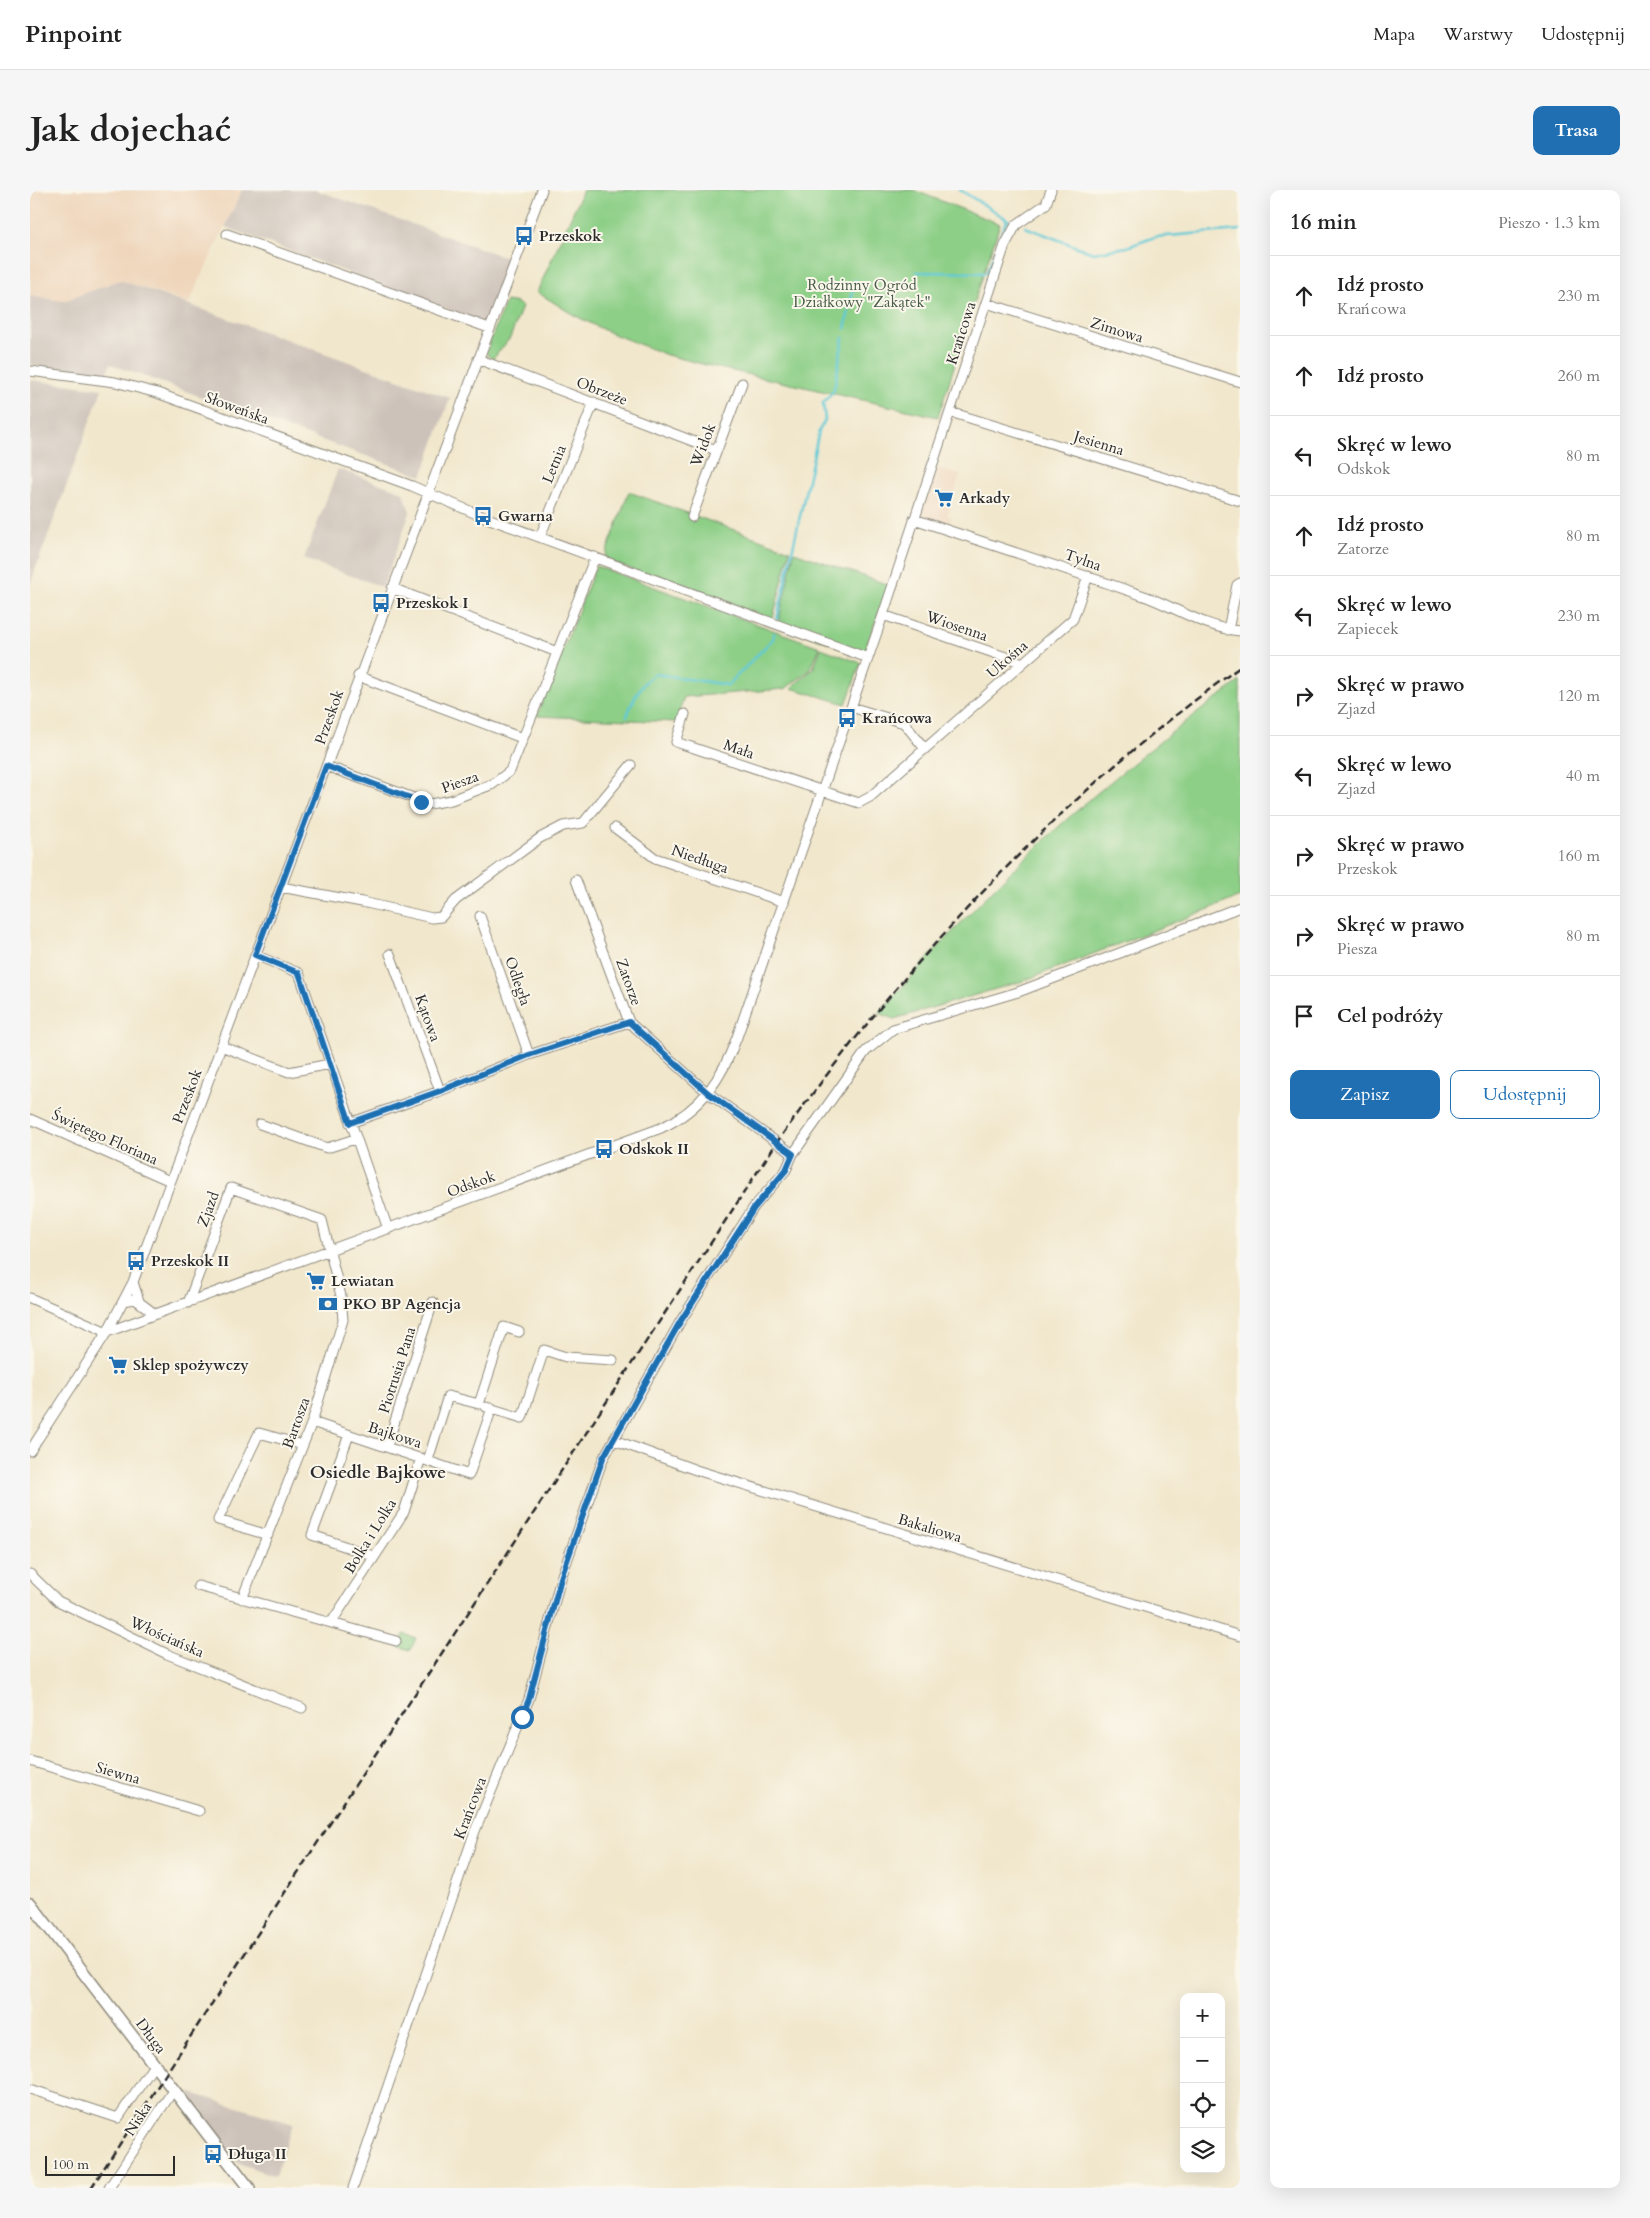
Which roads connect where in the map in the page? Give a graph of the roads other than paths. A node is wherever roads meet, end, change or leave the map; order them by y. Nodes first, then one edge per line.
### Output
1 (542, 190) edge
2 (1051, 190) edge
3 (226, 234) dead end
4 (986, 303) junction
5 (490, 328) junction
6 (478, 359) junction
7 (30, 371) edge
8 (1240, 382) edge
9 (742, 383) dead end
10 (594, 402) junction
11 (950, 412) junction
12 (716, 450) junction
13 (428, 493) junction
14 (1240, 500) edge
15 (692, 518) dead end
16 (914, 519) junction
17 (540, 537) junction
18 (595, 557) junction
19 (1088, 576) junction
20 (1240, 583) edge
21 (392, 588) junction
22 (883, 615) junction
23 (1228, 630) junction
24 (1240, 631) edge
25 (557, 652) junction
26 (868, 658) junction
27 (1023, 663) junction
28 (358, 676) junction
29 (851, 707) junction
30 (685, 714) dead end
31 (522, 738) junction
32 (925, 749) junction
33 (326, 766) junction
34 (631, 766) dead end
35 (822, 792) junction
36 (615, 828) dead end
37 (576, 880) dead end
38 (281, 887) junction
39 (784, 902) junction
40 (1240, 907) edge
41 (480, 916) dead end
42 (390, 954) dead end
43 (255, 955) junction
44 (629, 1022) junction
45 (221, 1046) junction
46 (529, 1055) junction
47 (330, 1064) junction
48 (440, 1091) junction
49 (708, 1093) junction
50 (30, 1119) edge
51 (350, 1123) junction
52 (260, 1124) dead end
53 (355, 1139) junction
54 (793, 1154) junction
55 (170, 1181) junction
56 (388, 1229) junction
57 (329, 1251) junction
58 (133, 1282) junction
59 (30, 1298) edge
60 (123, 1302) junction
61 (433, 1302) dead end
62 (188, 1303) junction
63 (141, 1304) junction
64 (118, 1310) junction
65 (155, 1314) junction
66 (135, 1323) junction
67 (107, 1332) junction
68 (519, 1332) dead end
69 (613, 1360) dead end
70 (479, 1404) junction
71 (492, 1408) junction
72 (312, 1422) junction
73 (349, 1435) junction
74 (614, 1440) junction
75 (303, 1445) junction
76 (388, 1446) junction
77 (30, 1451) edge
78 (425, 1459) junction
79 (268, 1535) junction
80 (373, 1556) junction
81 (30, 1574) edge
82 (198, 1586) dead end
83 (242, 1599) junction
84 (331, 1623) junction
85 (1240, 1636) edge
86 (396, 1641) dead end
87 (302, 1708) dead end
88 (30, 1761) edge
89 (199, 1811) dead end
90 (30, 1903) edge
91 (154, 2065) junction
92 (30, 2089) edge
93 (174, 2089) junction
94 (109, 2188) edge
95 (248, 2188) edge
96 (353, 2188) edge

1 - 5 street, Przeskok
2 - 4 street, Krańcowa
3 - 5 street
4 - 8 street, Zimowa
4 - 11 street, Krańcowa
5 - 6 street, Przeskok
6 - 10 street, Obrzeże
6 - 13 street, Przeskok
7 - 13 street, Słoweńska
9 - 12 street, Widok
10 - 12 street, Obrzeże
10 - 17 street, Letnia
11 - 14 street, Jesienna
11 - 16 street, Krańcowa
12 - 15 street, Widok
13 - 17 street
13 - 21 street, Przeskok
16 - 19 street, Tylna
16 - 22 street, Krańcowa
17 - 18 street
18 - 25 street, Piesza
18 - 26 street
19 - 23 street, Tylna
19 - 27 street, Ukośna
20 - 23 street
21 - 25 street
21 - 28 street, Przeskok
22 - 26 street, Krańcowa
22 - 27 street, Wiosenna
23 - 24 street, Tylna
25 - 31 street, Piesza
26 - 29 street, Krańcowa
27 - 32 street, Ukośna
28 - 31 street
28 - 33 street, Przeskok
29 - 32 street
29 - 35 street, Krańcowa
30 - 35 street, Mała
31 - 33 street, Piesza
32 - 35 street, Ukośna
33 - 38 street, Przeskok
34 - 38 street
35 - 39 street, Krańcowa
36 - 39 street, Niedługa
37 - 44 street, Zatorze
38 - 43 street, Przeskok
39 - 49 street, Krańcowa
40 - 54 street, Krańcowa
41 - 46 street, Odległa
42 - 48 street, Kątowa
43 - 45 street, Przeskok
43 - 47 street
44 - 46 street
44 - 49 street, Zatorze
45 - 47 street
45 - 55 street, Przeskok
46 - 48 street
47 - 51 street
48 - 51 street
49 - 54 street
49 - 56 street, Odskok
50 - 55 street, Świętego Floriana
51 - 53 street
52 - 53 street
53 - 56 street
54 - 74 street, Krańcowa
55 - 58 street, Przeskok
56 - 57 street, Odskok
57 - 62 street, Odskok
57 - 62 street, Zjazd
57 - 72 street, Bartosza
58 - 60 street, Przeskok
58 - 63 street
59 - 67 street
60 - 63 street
60 - 64 street
61 - 76 street, Piotrusia Pana
62 - 65 street, Odskok
63 - 65 street
63 - 66 street
64 - 66 street
64 - 67 street
65 - 66 street, Odskok
66 - 67 street, Odskok
67 - 77 street
68 - 70 street
69 - 71 street
70 - 71 street
70 - 78 street, Bolka i Lolka
71 - 78 street, Bajkowa
72 - 73 street, Bajkowa
72 - 75 street, Bartosza
73 - 76 street, Bajkowa
73 - 80 street
74 - 85 street, Bakaliowa
74 - 96 street, Krańcowa
75 - 79 street, Bartosza
75 - 79 street
76 - 78 street, Bajkowa
78 - 80 street, Bolka i Lolka
79 - 83 street, Bartosza
80 - 84 street, Bolka i Lolka
81 - 87 street, Włościańska
82 - 83 street
83 - 84 street
84 - 86 street
88 - 89 street, Siewna
90 - 91 street, Długa
91 - 92 street
91 - 93 street, Długa
93 - 94 street, Niska
93 - 95 street, Długa

